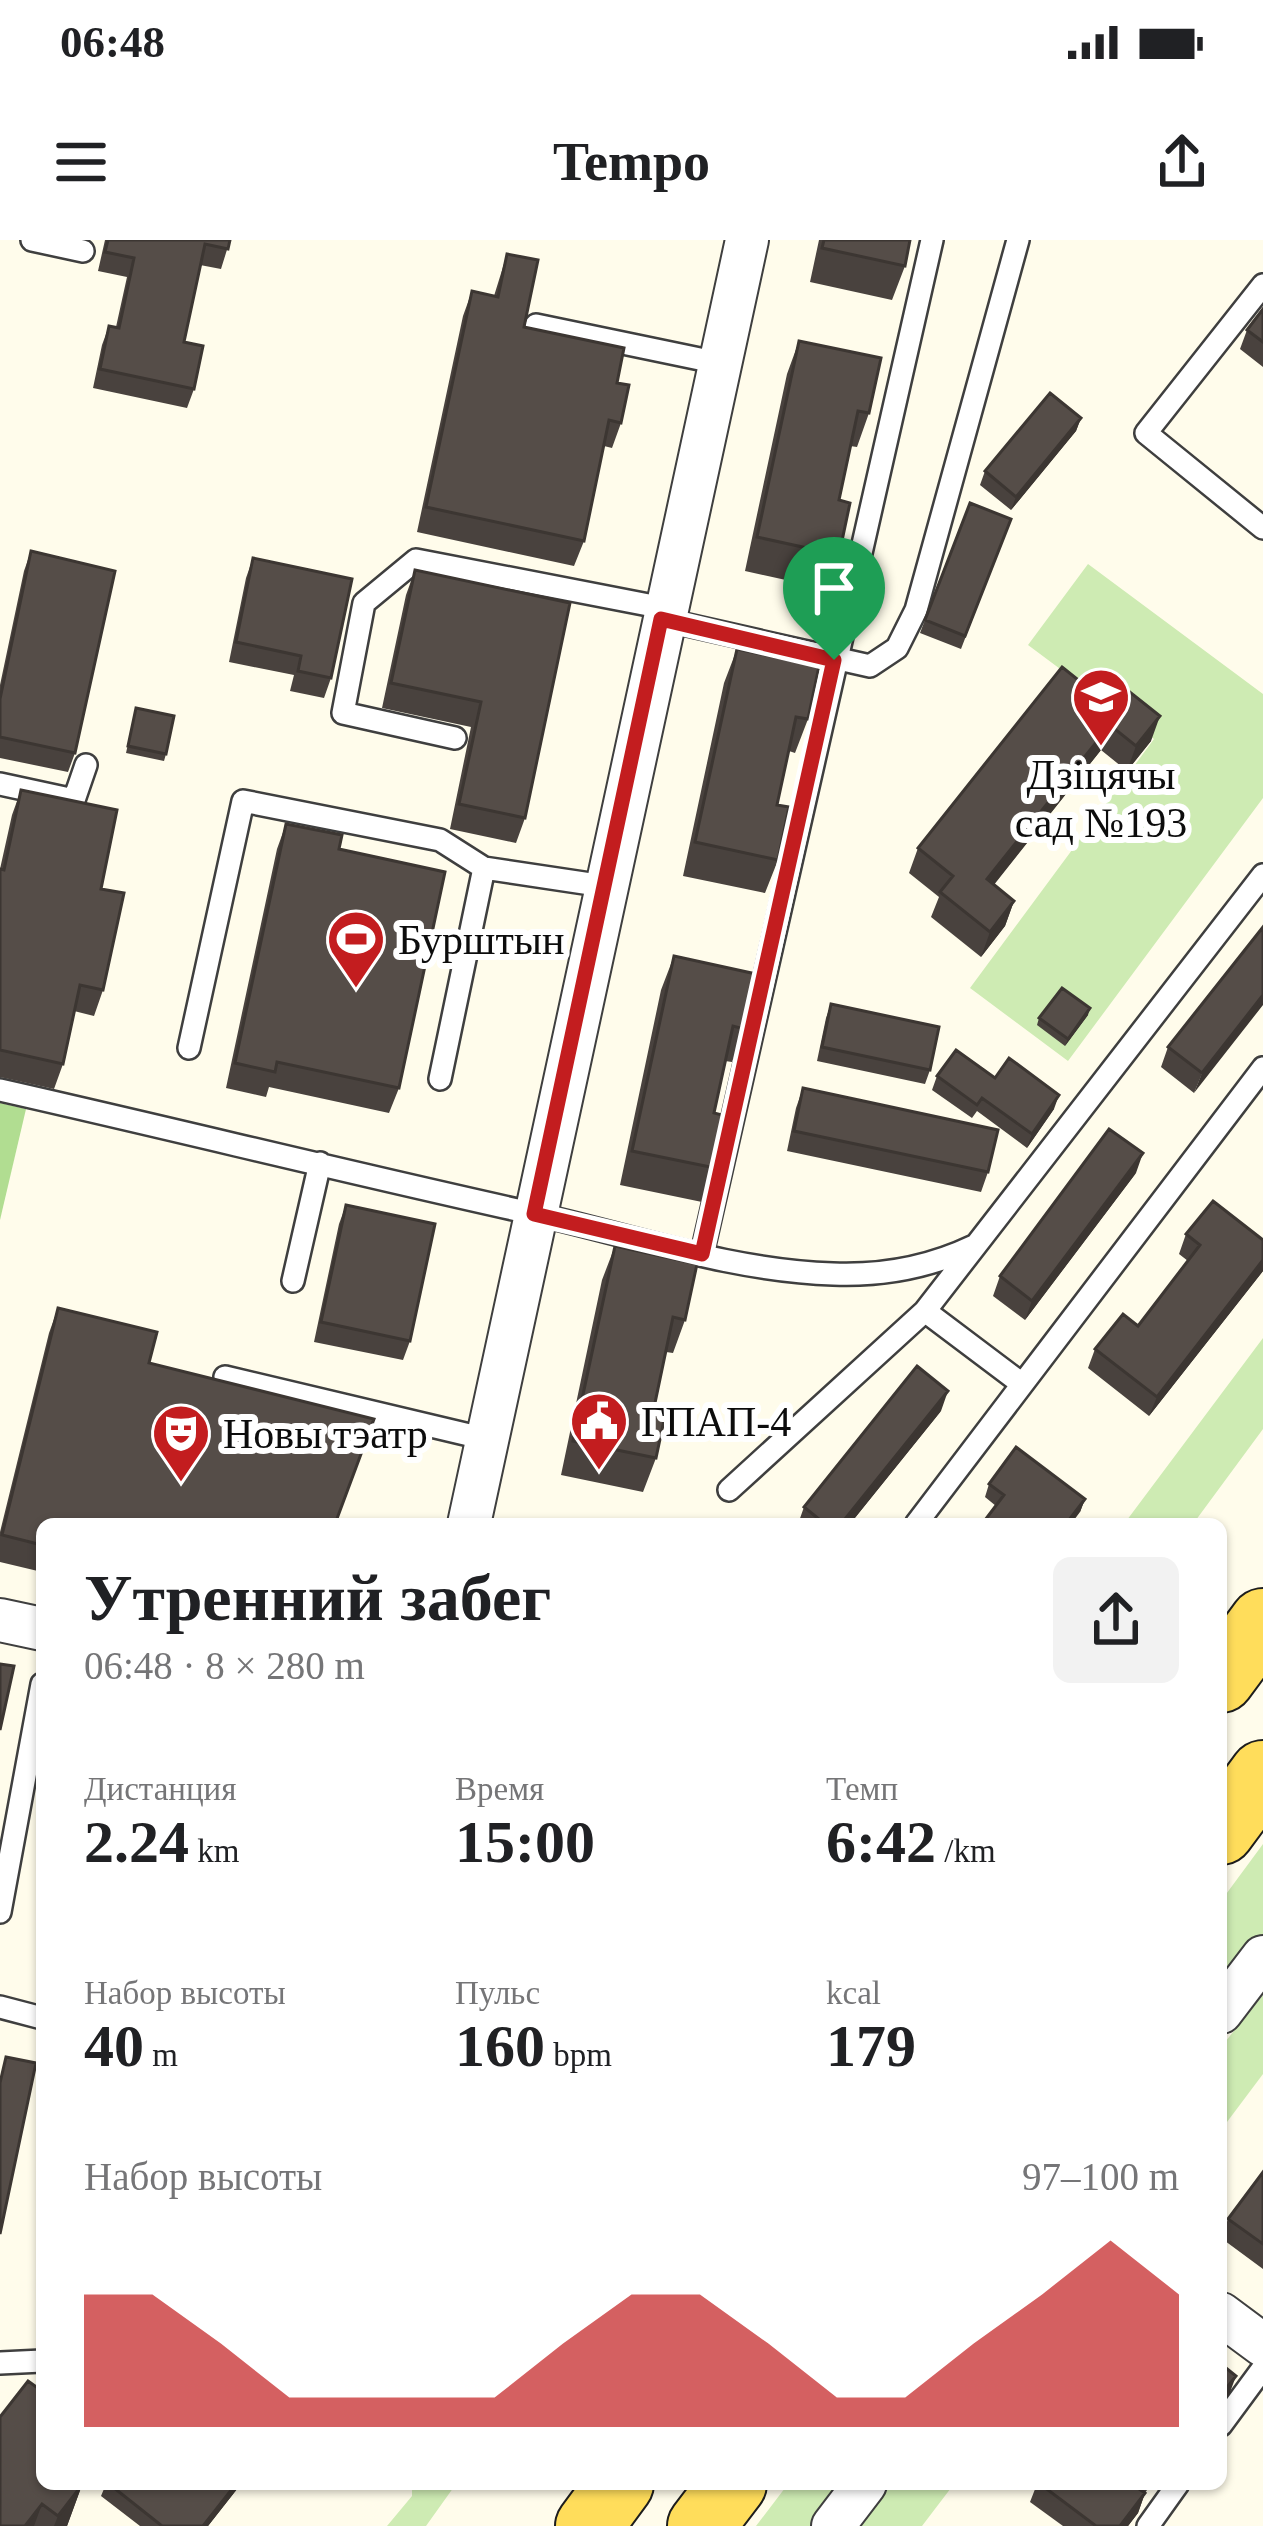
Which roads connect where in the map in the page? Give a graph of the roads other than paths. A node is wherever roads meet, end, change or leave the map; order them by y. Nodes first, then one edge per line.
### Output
1 (32, 240) edge
2 (747, 240) edge
3 (932, 240) edge
4 (1018, 240) edge
5 (82, 251) dead end
6 (1263, 285) edge
7 (536, 325) edge
8 (719, 363) junction
9 (1263, 528) edge
10 (663, 613) junction
11 (834, 660) junction
12 (455, 738) dead end
13 (86, 765) dead end
14 (0, 784) edge
15 (484, 868) junction
16 (1263, 875) edge
17 (604, 886) junction
18 (189, 1048) dead end
19 (1263, 1068) edge
20 (440, 1079) dead end
21 (0, 1090) edge
22 (320, 1162) junction
23 (534, 1214) junction
24 (974, 1246) junction
25 (702, 1254) junction
26 (292, 1281) dead end
27 (925, 1311) junction
28 (225, 1376) edge
29 (1022, 1384) junction
30 (487, 1438) junction
31 (729, 1490) dead end
32 (470, 1518) edge
33 (921, 1518) edge
34 (0, 1620) edge
35 (1263, 1622) edge
36 (36, 1628) edge
37 (1227, 1671) edge
38 (36, 1752) edge
39 (1263, 1774) edge
40 (32, 1798) edge
41 (1227, 1823) edge
42 (0, 1912) edge
43 (1263, 1957) edge
44 (1227, 2004) edge
45 (0, 2007) edge
46 (36, 2016) edge
47 (1227, 2318) edge
48 (1263, 2345) edge
49 (36, 2361) edge
50 (0, 2363) edge
51 (1263, 2368) edge
52 (1227, 2417) edge
53 (616, 2490) edge
54 (728, 2490) edge
55 (860, 2490) edge
56 (1174, 2490) edge
57 (589, 2526) edge
58 (701, 2526) edge
59 (833, 2526) edge
60 (1148, 2526) edge

1 - 5 lane
2 - 8 street
3 - 11 lane
4 - 11 lane
6 - 9 lane
7 - 8 lane
8 - 10 street
10 - 11 lane
10 - 12 lane
10 - 17 street
11 - 25 lane
13 - 14 lane
15 - 17 lane
15 - 18 lane
15 - 20 lane
16 - 24 lane
17 - 23 street
19 - 29 lane
21 - 22 lane
22 - 23 lane
22 - 26 lane
23 - 25 lane
23 - 30 street
24 - 25 lane
24 - 27 lane
27 - 29 lane
27 - 31 lane
28 - 30 lane
29 - 33 lane
30 - 32 street
34 - 36 street
35 - 37 main road
38 - 40 lane
39 - 41 main road
40 - 42 lane
43 - 44 street
45 - 46 lane
47 - 48 street
49 - 50 lane
51 - 52 lane
53 - 57 main road
54 - 58 main road
55 - 59 street
56 - 60 lane

